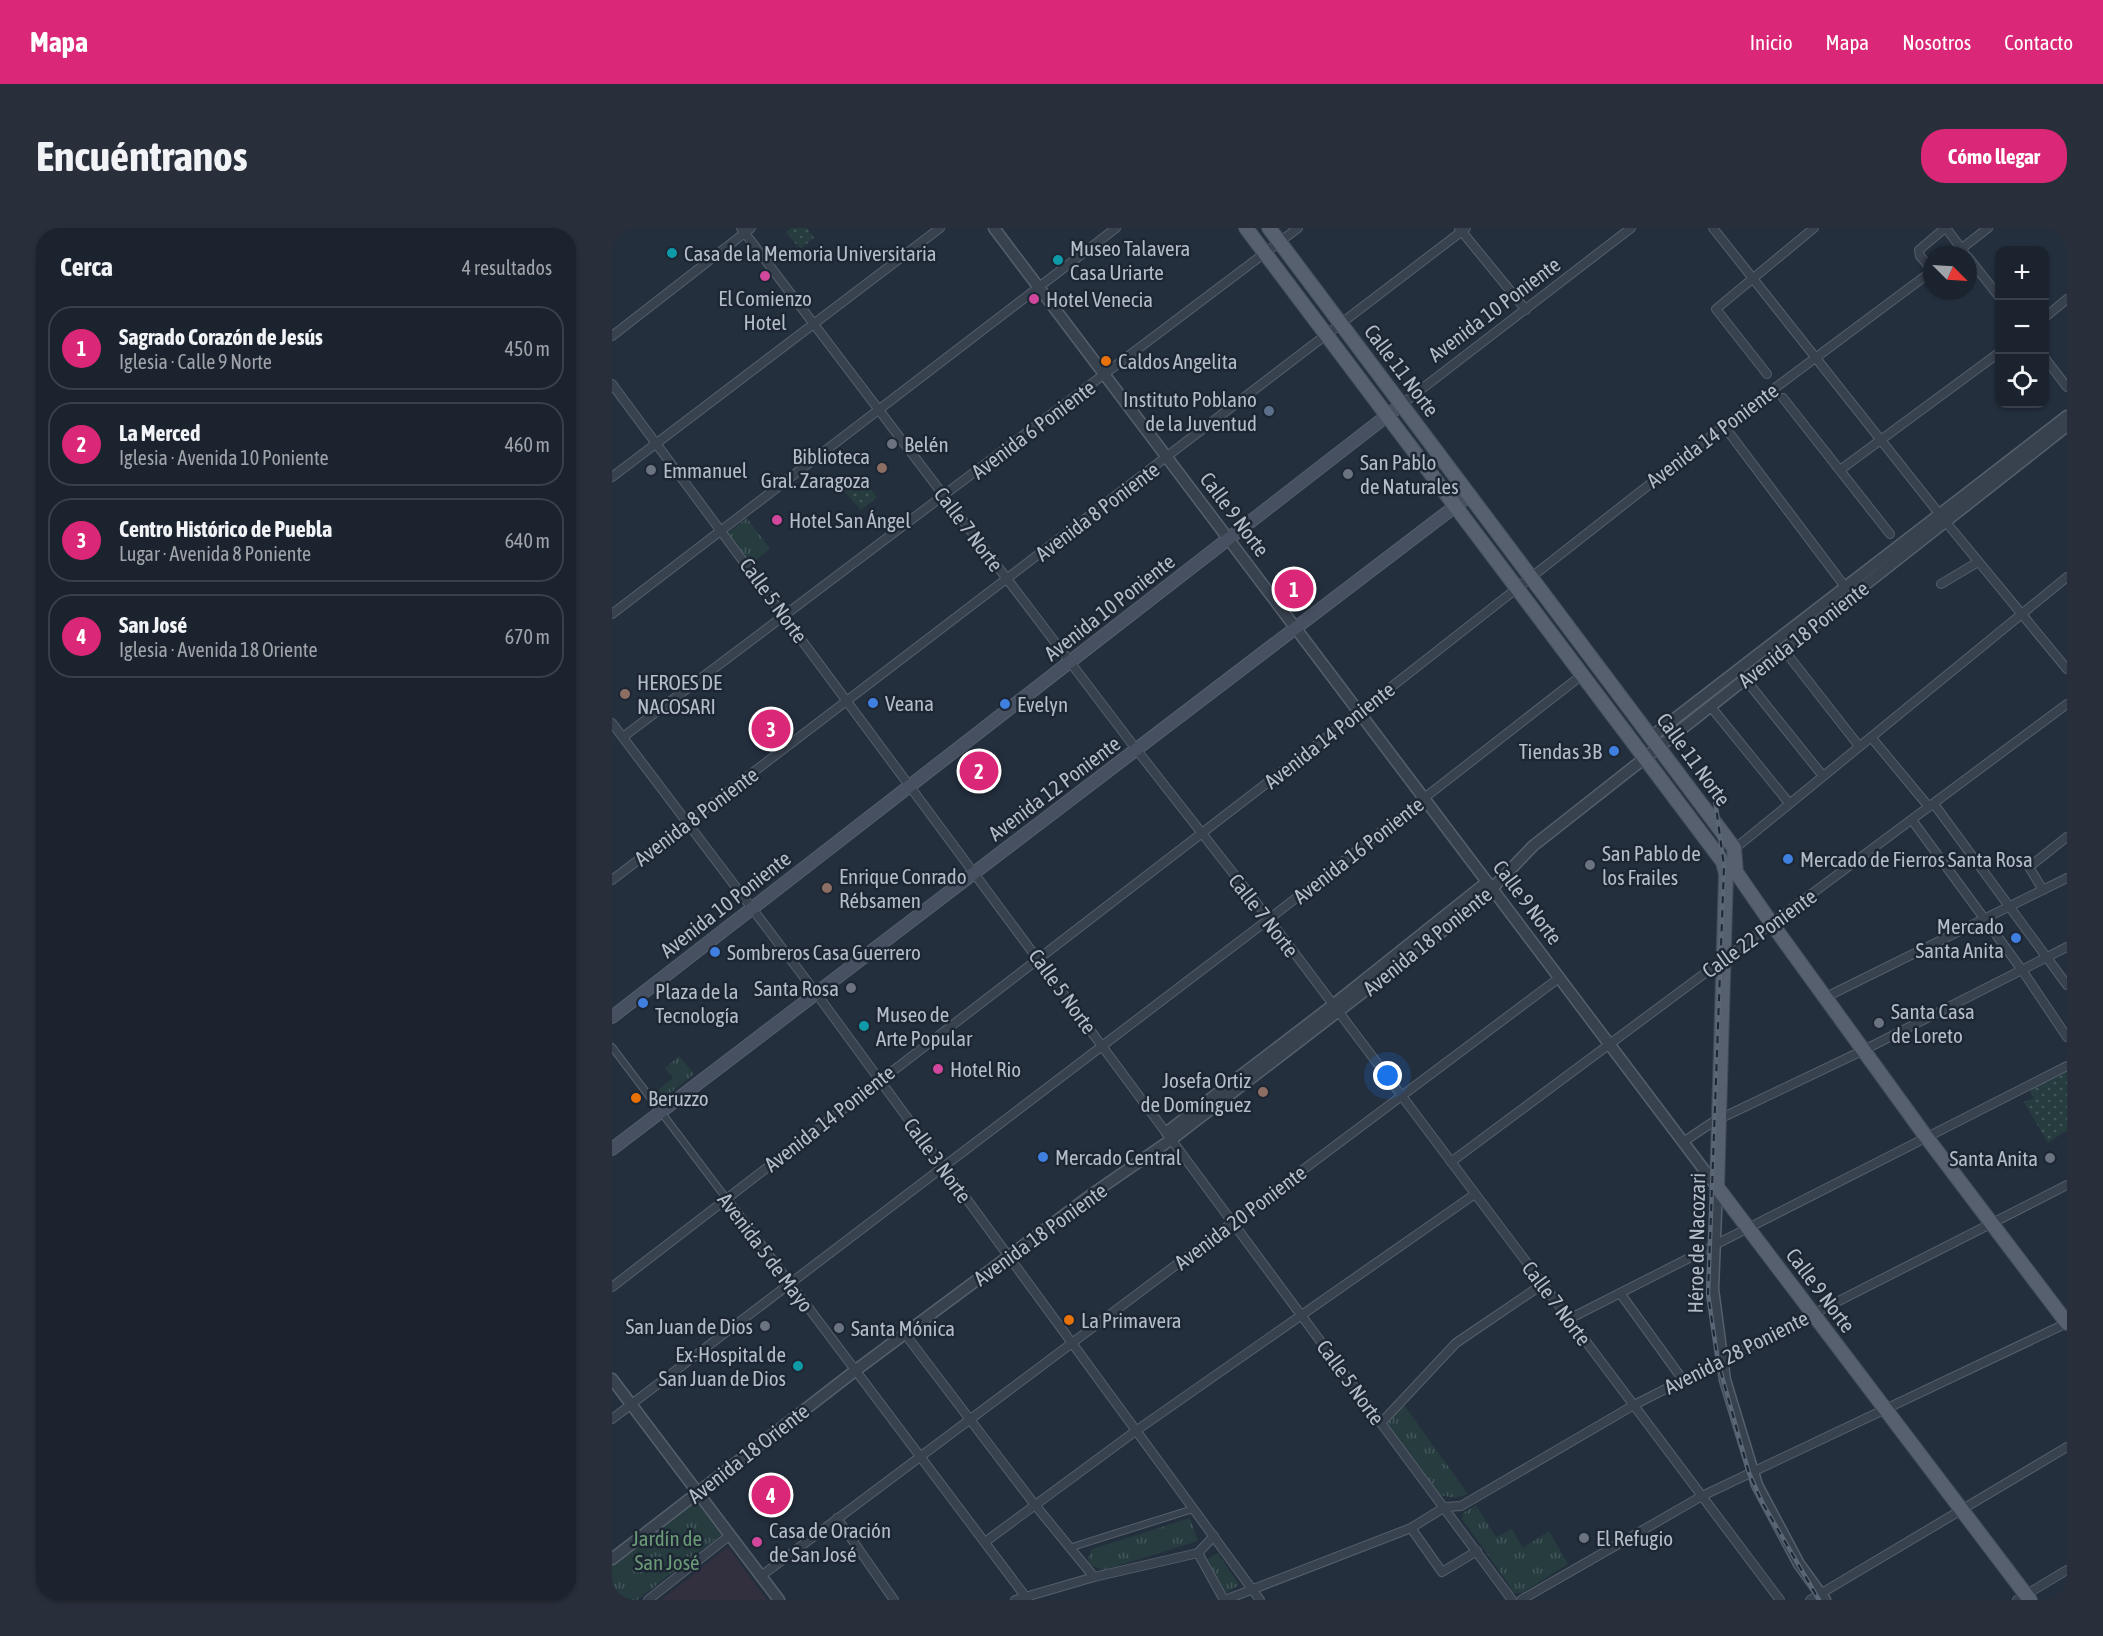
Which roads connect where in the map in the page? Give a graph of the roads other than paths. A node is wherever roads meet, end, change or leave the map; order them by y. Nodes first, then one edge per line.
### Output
1 (940, 228) edge
2 (994, 228) edge
3 (1116, 228) edge
4 (1246, 228) edge
5 (1269, 228) edge
6 (1298, 228) edge
7 (1630, 228) edge
8 (1713, 228) edge
9 (1814, 228) edge
10 (1946, 228) edge
11 (1988, 228) edge
12 (1462, 229) edge
13 (745, 230) edge
14 (1280, 242) junction
15 (1924, 246) edge
16 (1959, 246) edge
17 (1972, 246) edge
18 (1265, 253) junction
19 (1977, 269) edge
20 (1753, 276) junction
21 (1923, 277) edge
22 (1038, 287) junction
23 (1995, 292) edge
24 (2067, 300) edge
25 (1526, 309) junction
26 (2049, 314) edge
27 (813, 324) junction
28 (1342, 324) junction
29 (612, 336) edge
30 (1327, 336) junction
31 (1997, 354) edge
32 (1816, 357) junction
33 (2049, 364) edge
34 (1767, 374) dead end
35 (1104, 375) junction
36 (612, 384) edge
37 (2067, 387) edge
38 (1783, 398) dead end
39 (1402, 404) junction
40 (878, 410) junction
41 (1387, 416) junction
42 (2067, 416) edge
43 (1724, 426) junction
44 (2067, 426) edge
45 (1881, 440) junction
46 (657, 444) junction
47 (1167, 458) junction
48 (1840, 470) junction
49 (612, 477) edge
50 (1470, 495) junction
51 (944, 496) junction
52 (1455, 506) junction
53 (1942, 517) junction
54 (722, 530) junction
55 (1890, 534) dead end
56 (1228, 539) junction
57 (1978, 562) junction
58 (1531, 576) junction
59 (2067, 577) edge
60 (1007, 579) junction
61 (1941, 584) dead end
62 (1516, 587) junction
63 (1846, 588) junction
64 (2022, 613) junction
65 (612, 614) edge
66 (785, 616) junction
67 (1295, 628) junction
68 (1784, 650) junction
69 (1070, 662) junction
70 (2067, 669) edge
71 (1582, 675) junction
72 (1746, 680) junction
73 (848, 701) junction
74 (2067, 704) edge
75 (1711, 707) junction
76 (1358, 713) junction
77 (612, 723) edge
78 (623, 737) junction
79 (1871, 737) junction
80 (1656, 742) junction
81 (1859, 746) junction
82 (1136, 750) junction
83 (1645, 759) junction
84 (1823, 776) junction
85 (911, 786) junction
86 (1423, 799) junction
87 (1789, 803) junction
88 (1932, 806) junction
89 (1912, 820) junction
90 (686, 823) junction
91 (1200, 834) junction
92 (2067, 837) edge
93 (1734, 848) junction
94 (1723, 861) junction
95 (975, 873) junction
96 (2067, 878) edge
97 (612, 880) edge
98 (1489, 886) junction
99 (2043, 890) junction
100 (2010, 906) junction
101 (751, 907) junction
102 (1269, 919) junction
103 (1985, 920) junction
104 (1772, 924) junction
105 (2067, 947) edge
106 (2047, 957) junction
107 (1038, 959) junction
108 (1724, 959) junction
109 (2022, 970) junction
110 (1559, 978) junction
111 (2067, 985) edge
112 (816, 993) junction
113 (1826, 998) junction
114 (1336, 1009) junction
115 (612, 1017) edge
116 (2067, 1037) edge
117 (1609, 1044) junction
118 (1103, 1046) junction
119 (612, 1047) edge
120 (1864, 1050) junction
121 (2067, 1066) edge
122 (879, 1079) junction
123 (1402, 1097) junction
124 (660, 1111) junction
125 (1719, 1120) junction
126 (1169, 1136) junction
127 (1927, 1138) junction
128 (1683, 1142) junction
129 (612, 1149) edge
130 (1451, 1162) junction
131 (943, 1166) junction
132 (2067, 1185) edge
133 (1717, 1187) junction
134 (1475, 1194) junction
135 (726, 1198) junction
136 (1230, 1223) junction
137 (1992, 1223) junction
138 (1748, 1227) junction
139 (1714, 1246) junction
140 (1009, 1257) junction
141 (789, 1284) junction
142 (1543, 1284) junction
143 (612, 1287) edge
144 (1620, 1293) junction
145 (1812, 1313) junction
146 (1303, 1317) junction
147 (1569, 1319) junction
148 (2067, 1323) edge
149 (905, 1334) junction
150 (1071, 1343) junction
151 (1721, 1360) junction
152 (856, 1370) junction
153 (612, 1379) edge
154 (1683, 1380) junction
155 (631, 1404) junction
156 (1634, 1405) junction
157 (1885, 1408) junction
158 (612, 1419) edge
159 (970, 1419) junction
160 (1381, 1423) junction
161 (1137, 1430) junction
162 (2067, 1447) edge
163 (921, 1456) junction
164 (1752, 1472) junction
165 (697, 1492) junction
166 (1702, 1496) junction
167 (1035, 1505) junction
168 (1445, 1508) junction
169 (1193, 1509) junction
170 (1962, 1509) junction
171 (837, 1518) junction
172 (1411, 1527) junction
173 (730, 1535) junction
174 (1214, 1536) junction
175 (986, 1542) junction
176 (1070, 1548) junction
177 (1477, 1551) junction
178 (1198, 1553) junction
179 (612, 1559) edge
180 (2067, 1570) edge
181 (761, 1576) junction
182 (1094, 1577) junction
183 (1252, 1588) junction
184 (1027, 1598) edge
185 (1818, 1598) edge
186 (2024, 1598) edge
187 (648, 1600) edge
188 (779, 1600) edge
189 (894, 1600) edge
190 (1015, 1600) edge
191 (1225, 1600) edge
192 (1260, 1600) edge
193 (1512, 1600) edge
194 (1521, 1600) edge
195 (1780, 1600) edge

1 - 27 street
2 - 22 street, Calle 9 Norte
3 - 22 street
4 - 18 main road, Calle 11 Norte
5 - 14 main road, Calle 11 Norte
6 - 14 street, Avenida 6 Poniente
7 - 25 street, Avenida 10 Poniente
8 - 20 street
9 - 20 street
10 - 15 street
10 - 16 street
11 - 17 street
12 - 25 street
12 - 28 street, Avenida 8 Poniente
13 - 27 street, Calle 7 Norte
13 - 29 street
14 - 18 street, Avenida 6 Poniente
14 - 28 main road, Calle 11 Norte
18 - 30 main road, Calle 11 Norte
18 - 35 street, Avenida 6 Poniente
19 - 23 street
20 - 32 street
20 - 34 street
21 - 32 street, Avenida 14 Poniente
22 - 35 street, Calle 9 Norte
22 - 40 street
24 - 26 street
25 - 39 street, Avenida 10 Poniente
27 - 40 street, Calle 7 Norte
27 - 46 street
28 - 30 street, Avenida 8 Poniente
28 - 39 main road, Calle 11 Norte
30 - 41 main road, Calle 11 Norte
30 - 47 street, Avenida 8 Poniente
31 - 45 street
32 - 43 street, Avenida 14 Poniente
32 - 45 street
33 - 37 street
35 - 47 street, Calle 9 Norte
35 - 51 street, Avenida 6 Poniente
36 - 46 street, Calle 5 Norte
38 - 48 street
39 - 41 main road, Avenida 10 Poniente
39 - 50 main road, Calle 11 Norte
40 - 51 street, Calle 7 Norte
40 - 54 street
41 - 52 main road, Calle 11 Norte
41 - 56 main road, Avenida 10 Poniente
42 - 53 street, Avenida 18 Poniente
43 - 58 street, Avenida 14 Poniente
43 - 63 street
44 - 53 street, Avenida 18 Poniente
45 - 48 street
45 - 53 street
46 - 49 street
46 - 54 street, Calle 5 Norte
47 - 56 street, Calle 9 Norte
47 - 60 street, Avenida 8 Poniente
48 - 55 street
50 - 52 main road, Avenida 12 Poniente
50 - 58 main road, Calle 11 Norte
51 - 60 street, Calle 7 Norte
51 - 66 street, Avenida 6 Poniente
52 - 62 main road, Calle 11 Norte
52 - 67 main road, Avenida 12 Poniente
53 - 57 street
53 - 63 street, Avenida 18 Poniente
53 - 68 street, Avenida 18 Poniente
54 - 65 street
54 - 66 street, Calle 5 Norte
56 - 67 street, Calle 9 Norte
56 - 69 main road, Avenida 10 Poniente
57 - 61 street
57 - 64 street
58 - 62 street, Avenida 14 Poniente
58 - 80 main road, Calle 11 Norte
59 - 64 street
60 - 69 street, Calle 7 Norte
60 - 73 street, Avenida 8 Poniente
62 - 71 main road, Calle 11 Norte
62 - 76 street, Avenida 14 Poniente
63 - 80 street, Avenida 18 Poniente
64 - 70 street
64 - 79 street
66 - 73 street, Calle 5 Norte
66 - 78 street, Avenida 6 Poniente
67 - 76 street, Calle 9 Norte
67 - 82 main road, Avenida 12 Poniente
68 - 72 street, Avenida 18 Poniente
68 - 81 street
69 - 82 street, Calle 7 Norte
69 - 85 main road, Avenida 10 Poniente
71 - 83 main road, Calle 11 Norte
71 - 86 street, Avenida 16 Poniente
72 - 75 street, Avenida 18 Poniente
72 - 84 street
73 - 85 street, Calle 5 Norte
73 - 90 street, Avenida 8 Poniente
74 - 88 street, Calle 22 Poniente
75 - 80 street, Avenida 18 Poniente
75 - 87 street
76 - 86 street, Calle 9 Norte
76 - 91 street, Avenida 14 Poniente
77 - 78 street, Calle 3 Norte
78 - 90 street, Calle 3 Norte
79 - 81 street
79 - 88 street
80 - 83 street, Avenida 18 Poniente
80 - 93 main road, Calle 11 Norte
81 - 84 street
82 - 91 street, Calle 7 Norte
82 - 95 main road, Avenida 12 Poniente
83 - 94 main road, Calle 11 Norte
83 - 98 street, Avenida 18 Poniente
84 - 87 street
85 - 95 street, Calle 5 Norte
85 - 101 main road, Avenida 10 Poniente
86 - 98 street, Calle 9 Norte
86 - 102 street, Avenida 16 Poniente
87 - 93 street
88 - 89 street, Calle 22 Poniente
88 - 100 street
89 - 103 street
89 - 104 street, Calle 22 Poniente
90 - 97 street, Avenida 8 Poniente
90 - 101 street, Calle 3 Norte
91 - 102 street, Calle 7 Norte
91 - 107 street, Avenida 14 Poniente
92 - 99 street
93 - 94 street
93 - 104 main road, Calle 11 Norte
94 - 108 main road, Héroe de Nacozari
95 - 107 street, Calle 5 Norte
95 - 112 main road, Avenida 12 Poniente
96 - 99 street
98 - 110 street, Calle 9 Norte
98 - 114 street, Avenida 18 Poniente
99 - 100 street
100 - 103 street
100 - 106 street
101 - 112 street, Calle 3 Norte
101 - 115 main road, Avenida 10 Poniente
102 - 114 street, Calle 7 Norte
102 - 118 street, Avenida 16 Poniente
103 - 109 street
103 - 113 street
104 - 108 street, Calle 22 Poniente
104 - 113 main road, Calle 11 Norte
105 - 106 street
106 - 109 street
106 - 111 street
107 - 118 street, Calle 5 Norte
107 - 122 street, Avenida 14 Poniente
108 - 117 street, Calle 22 Poniente
108 - 125 main road, Héroe de Nacozari
109 - 116 street
109 - 120 street
110 - 117 street, Calle 9 Norte
110 - 123 street, Avenida 20 Poniente
112 - 122 street, Calle 3 Norte
112 - 124 main road, Avenida 12 Poniente
113 - 120 main road, Calle 11 Norte
114 - 123 street, Calle 7 Norte
114 - 126 street, Avenida 18 Poniente
117 - 128 street, Calle 9 Norte
117 - 130 street, Calle 22 Poniente
118 - 126 street, Calle 5 Norte
118 - 131 street, Avenida 16 Poniente
119 - 124 street, Avenida 5 de Mayo
120 - 125 street
120 - 127 main road, Calle 11 Norte
121 - 127 street
122 - 131 street, Calle 3 Norte
122 - 135 street, Avenida 14 Poniente
123 - 130 street, Calle 7 Norte
123 - 136 street, Avenida 20 Poniente
124 - 129 main road, Avenida 12 Poniente
124 - 135 street, Avenida 5 de Mayo
125 - 128 street
125 - 133 main road, Héroe de Nacozari
126 - 136 street, Calle 5 Norte
126 - 140 street, Avenida 18 Poniente
127 - 137 main road, Calle 11 Norte
127 - 138 street
128 - 133 street, Calle 9 Norte
130 - 134 street, Calle 7 Norte
131 - 140 street, Calle 3 Norte
131 - 141 street, Avenida 16 Poniente
132 - 137 street, Avenida 28 Poniente
133 - 138 main road, Calle 9 Norte
133 - 139 street, Héroe de Nacozari
134 - 142 street, Calle 7 Norte
134 - 146 street
135 - 141 street, Avenida 5 de Mayo
135 - 143 street, Avenida 14 Poniente
136 - 146 street, Calle 5 Norte
136 - 150 street, Avenida 20 Poniente
137 - 145 street, Avenida 28 Poniente
137 - 148 main road, Calle 11 Norte
138 - 139 street
138 - 145 main road, Calle 9 Norte
139 - 144 street
139 - 151 street, Héroe de Nacozari
140 - 149 street, Avenida 18 Poniente
140 - 150 street, Calle 3 Norte
141 - 152 street, Avenida 5 de Mayo
141 - 155 street, Avenida 16 Poniente
142 - 147 street, Calle 7 Norte
142 - 160 street
144 - 147 street
144 - 154 street
145 - 151 street, Avenida 28 Poniente
145 - 157 main road, Calle 9 Norte
146 - 160 street, Calle 5 Norte
146 - 161 street
147 - 156 street, Calle 7 Norte
148 - 157 street
149 - 152 street, Avenida 18 Poniente
149 - 159 street
150 - 159 street, Avenida 20 Poniente
150 - 161 street, Calle 3 Norte
151 - 154 street, Avenida 28 Poniente
151 - 164 street, Héroe de Nacozari
152 - 163 street, Avenida 5 de Mayo
152 - 165 street, Avenida 18 Oriente
153 - 155 street
154 - 156 street, Avenida 28 Poniente
155 - 158 street, Avenida 16 Poniente
155 - 165 street
156 - 166 street, Calle 7 Norte
156 - 168 street, Avenida 28 Poniente
157 - 164 street
157 - 170 main road, Calle 9 Norte
159 - 163 street, Avenida 20 Poniente
159 - 167 street
160 - 168 street, Calle 5 Norte
161 - 167 street
161 - 169 street, Calle 3 Norte
162 - 170 street
163 - 171 street, Avenida 20 Poniente
163 - 175 street, Avenida 5 de Mayo
164 - 166 street
164 - 185 street, Héroe de Nacozari
165 - 173 street
165 - 179 street, Avenida 18 Oriente
166 - 194 street
166 - 195 street, Calle 7 Norte
167 - 175 street
167 - 176 street
168 - 172 street, Avenida 28 Poniente
168 - 177 street, Calle 5 Norte
169 - 174 street, Calle 3 Norte
169 - 176 street
170 - 185 street
170 - 186 main road, Calle 9 Norte
171 - 181 street, Avenida 20 Poniente
171 - 189 street
172 - 177 street
172 - 183 street, Avenida 28 Poniente
173 - 181 street
173 - 187 street
174 - 178 street
174 - 183 street, Calle 3 Norte
175 - 184 street, Avenida 5 de Mayo
176 - 182 street
177 - 193 street, Calle 5 Norte
178 - 182 street
178 - 191 street
180 - 186 street
181 - 188 street
182 - 184 street
183 - 191 street, Avenida 28 Poniente
183 - 192 street, Calle 3 Norte
184 - 190 street

